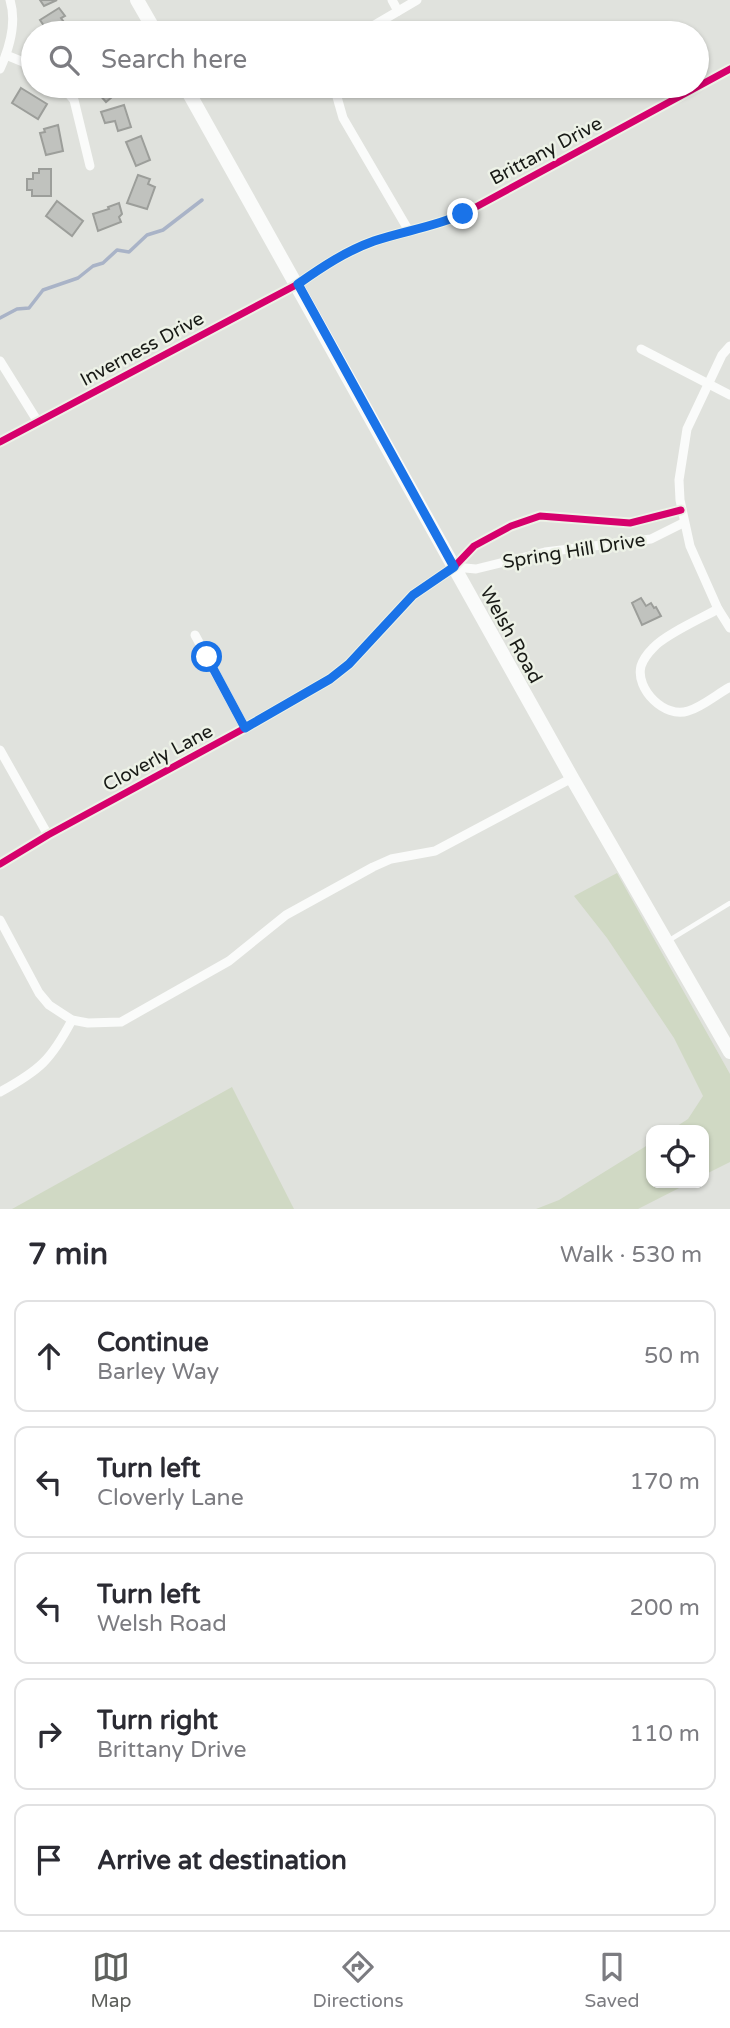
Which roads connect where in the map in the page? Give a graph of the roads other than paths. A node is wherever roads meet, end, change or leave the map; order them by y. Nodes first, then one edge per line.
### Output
1 (10, 0) edge
2 (137, 0) edge
3 (392, 0) edge
4 (417, 0) edge
5 (398, 11) junction
6 (149, 21) edge
7 (381, 21) edge
8 (6, 55) junction
9 (21, 61) edge
10 (0, 69) edge
11 (730, 69) edge
12 (709, 80) edge
13 (72, 98) edge
14 (192, 98) edge
15 (337, 98) edge
16 (677, 98) edge
17 (90, 166) dead end
18 (409, 231) junction
19 (298, 284) junction
20 (730, 346) edge
21 (641, 349) dead end
22 (0, 361) edge
23 (708, 384) junction
24 (730, 395) edge
25 (38, 422) junction
26 (0, 442) edge
27 (681, 510) junction
28 (683, 523) junction
29 (454, 567) junction
30 (718, 609) junction
31 (730, 628) edge
32 (195, 635) dead end
33 (730, 687) edge
34 (245, 728) junction
35 (0, 750) edge
36 (572, 778) junction
37 (48, 835) junction
38 (0, 864) edge
39 (730, 902) edge
40 (0, 919) edge
41 (668, 942) junction
42 (72, 1020) junction
43 (730, 1052) edge
44 (0, 1092) edge

1 - 8 street
2 - 6 main road
3 - 5 street
4 - 5 street
5 - 7 street
8 - 9 street
8 - 10 street
11 - 12 street, Brittany Drive
13 - 17 street
14 - 19 main road, Welsh Road
15 - 18 street
16 - 18 street, Brittany Drive
18 - 19 street, Brittany Drive
19 - 25 street, Inverness Drive
19 - 29 main road, Welsh Road
20 - 23 street
21 - 23 street
22 - 25 street
23 - 24 street
23 - 27 street
25 - 26 street, Inverness Drive
27 - 28 street
27 - 29 street, Spring Hill Drive
28 - 29 street, Spring Hill Drive
28 - 30 street
29 - 34 street, Cloverly Lane
29 - 36 main road, Welsh Road
30 - 31 street
30 - 33 street
32 - 34 street
34 - 37 street, Cloverly Lane
35 - 37 street
36 - 41 main road, Welsh Road
36 - 42 street
37 - 38 street, Cloverly Lane
39 - 41 lane
40 - 42 street
41 - 43 main road, Welsh Road
42 - 44 street

